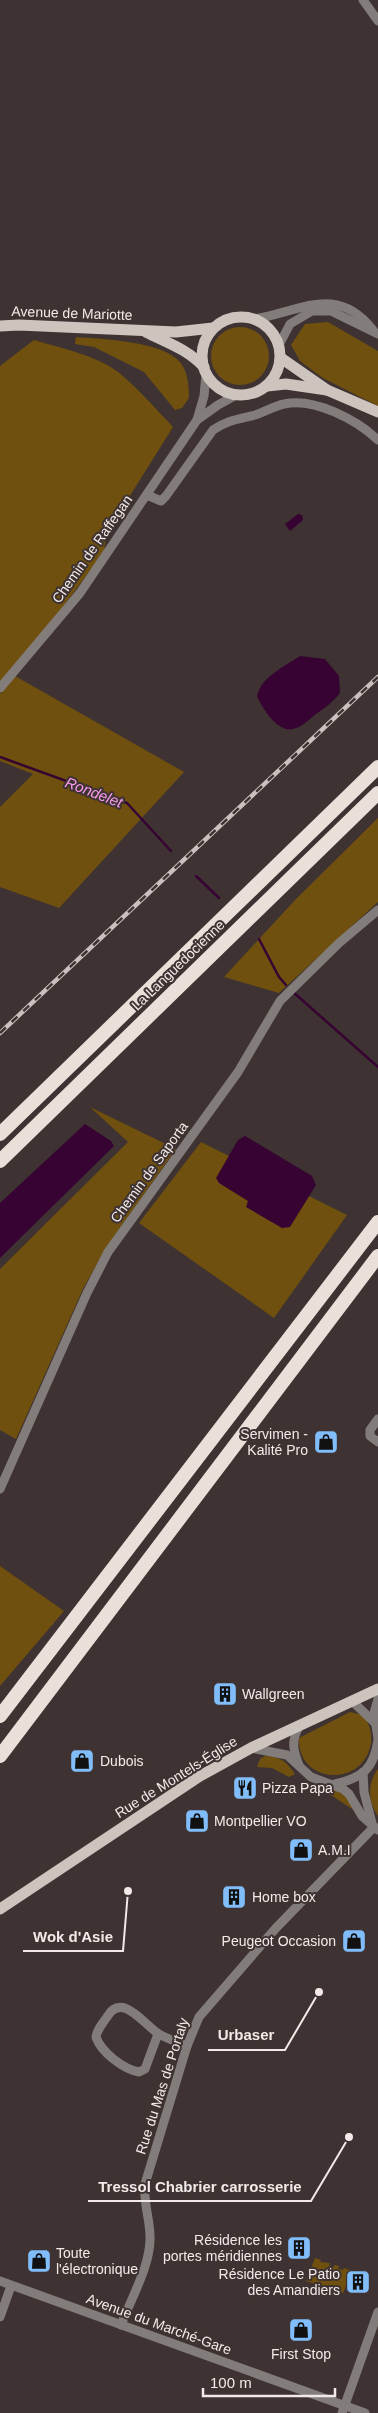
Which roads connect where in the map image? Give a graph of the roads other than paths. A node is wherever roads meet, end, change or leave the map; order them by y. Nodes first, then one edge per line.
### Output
1 (362, 0) edge
2 (378, 21) edge
3 (254, 319) junction
4 (0, 326) edge
5 (213, 328) junction
6 (142, 330) junction
7 (375, 332) edge
8 (279, 344) junction
9 (281, 358) junction
10 (205, 371) junction
11 (267, 386) junction
12 (327, 390) junction
13 (236, 395) junction
14 (378, 412) edge
15 (197, 420) junction
16 (378, 440) edge
17 (147, 495) junction
18 (0, 688) edge
19 (378, 767) edge
20 (378, 793) edge
21 (378, 910) edge
22 (0, 1134) edge
23 (0, 1161) edge
24 (378, 1222) edge
25 (378, 1256) edge
26 (378, 1419) edge
27 (378, 1442) edge
28 (0, 1489) edge
29 (378, 1689) edge
30 (378, 1698) edge
31 (352, 1701) junction
32 (0, 1716) edge
33 (374, 1722) junction
34 (299, 1727) junction
35 (378, 1739) edge
36 (251, 1748) junction
37 (0, 1756) edge
38 (377, 1758) edge
39 (299, 1765) junction
40 (363, 1772) junction
41 (335, 1784) junction
42 (375, 1827) edge
43 (0, 1909) edge
44 (158, 2034) junction
45 (188, 2046) junction
46 (0, 2282) edge
47 (11, 2286) junction
48 (378, 2312) edge
49 (0, 2317) edge
50 (121, 2325) junction
51 (344, 2409) edge
52 (365, 2413) edge

1 - 2 street
3 - 5 main road
3 - 7 street
3 - 8 main road
4 - 6 main road, Avenue de Mariotte
5 - 6 main road, Avenue de Mariotte
5 - 10 main road
6 - 10 main road, Avenue de Mariotte
7 - 8 street
8 - 9 main road
9 - 11 main road
9 - 12 main road
10 - 13 main road
10 - 15 street, Chemin de Raffegan
11 - 12 main road
11 - 13 main road
12 - 14 main road
13 - 15 street, Chemin de Raffegan
15 - 17 street, Chemin de Raffegan
16 - 17 street
17 - 18 street, Chemin de Raffegan
19 - 22 highway, La Languedocienne
20 - 23 highway, La Languedocienne
21 - 28 street, Chemin de Saporta
24 - 32 highway
25 - 37 highway
26 - 27 street
29 - 31 main road, Rue de Montels-Église
30 - 33 street
31 - 33 street
31 - 34 main road, Rue de Montels-Église
33 - 35 street
34 - 36 main road, Rue de Montels-Église
34 - 39 street
35 - 38 street
36 - 39 street
36 - 43 main road, Rue de Montels-Église
38 - 40 street
39 - 41 street
40 - 41 street
40 - 42 street
41 - 42 street
42 - 45 street, Rue du Mas de Portaly
44 - 44 street
44 - 45 street
45 - 50 street, Rue du Mas de Portaly
46 - 47 street, Avenue du Marché-Gare
47 - 49 street
47 - 50 street, Avenue du Marché-Gare
48 - 51 street
50 - 51 street, Avenue du Marché-Gare
51 - 52 street, Avenue du Marché-Gare

